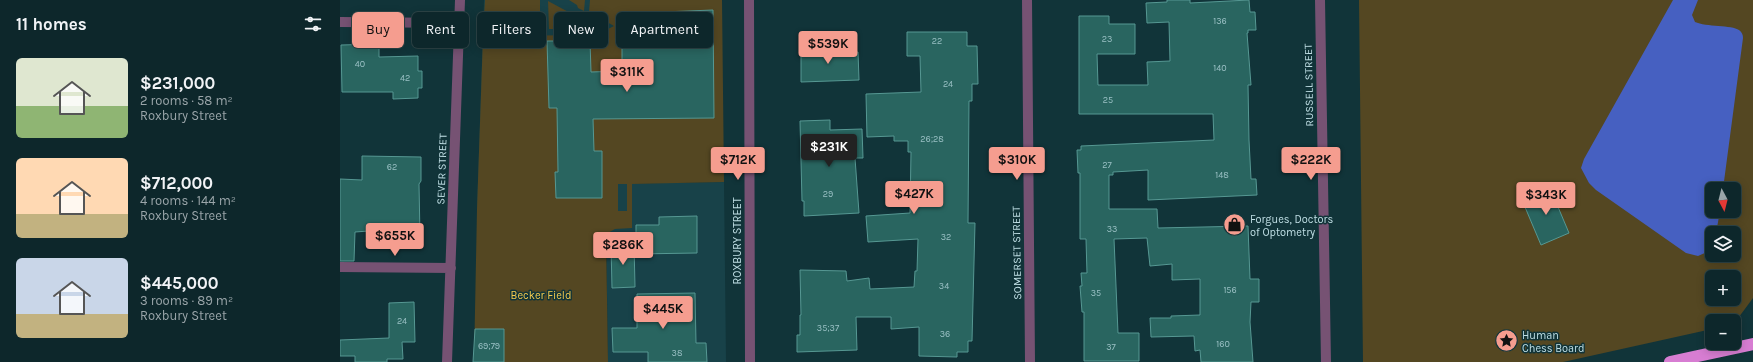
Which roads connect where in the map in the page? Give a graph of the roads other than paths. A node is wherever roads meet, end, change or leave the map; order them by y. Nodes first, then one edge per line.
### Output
1 (460, 0) edge
2 (749, 0) edge
3 (1027, 0) edge
4 (1320, 0) edge
5 (460, 12) edge
6 (340, 22) edge
7 (412, 23) edge
8 (459, 48) edge
9 (340, 267) edge
10 (451, 268) junction
11 (1753, 344) edge
12 (447, 362) edge
13 (750, 362) edge
14 (1030, 362) edge
15 (1326, 362) edge
16 (1670, 362) edge

1 - 5 street, SEVER STREET
2 - 13 street, ROXBURY STREET
3 - 14 street, SOMERSET STREET
4 - 15 street, RUSSELL STREET
6 - 7 street
8 - 10 street, SEVER STREET
9 - 10 street
10 - 12 street, SEVER STREET
11 - 16 highway

